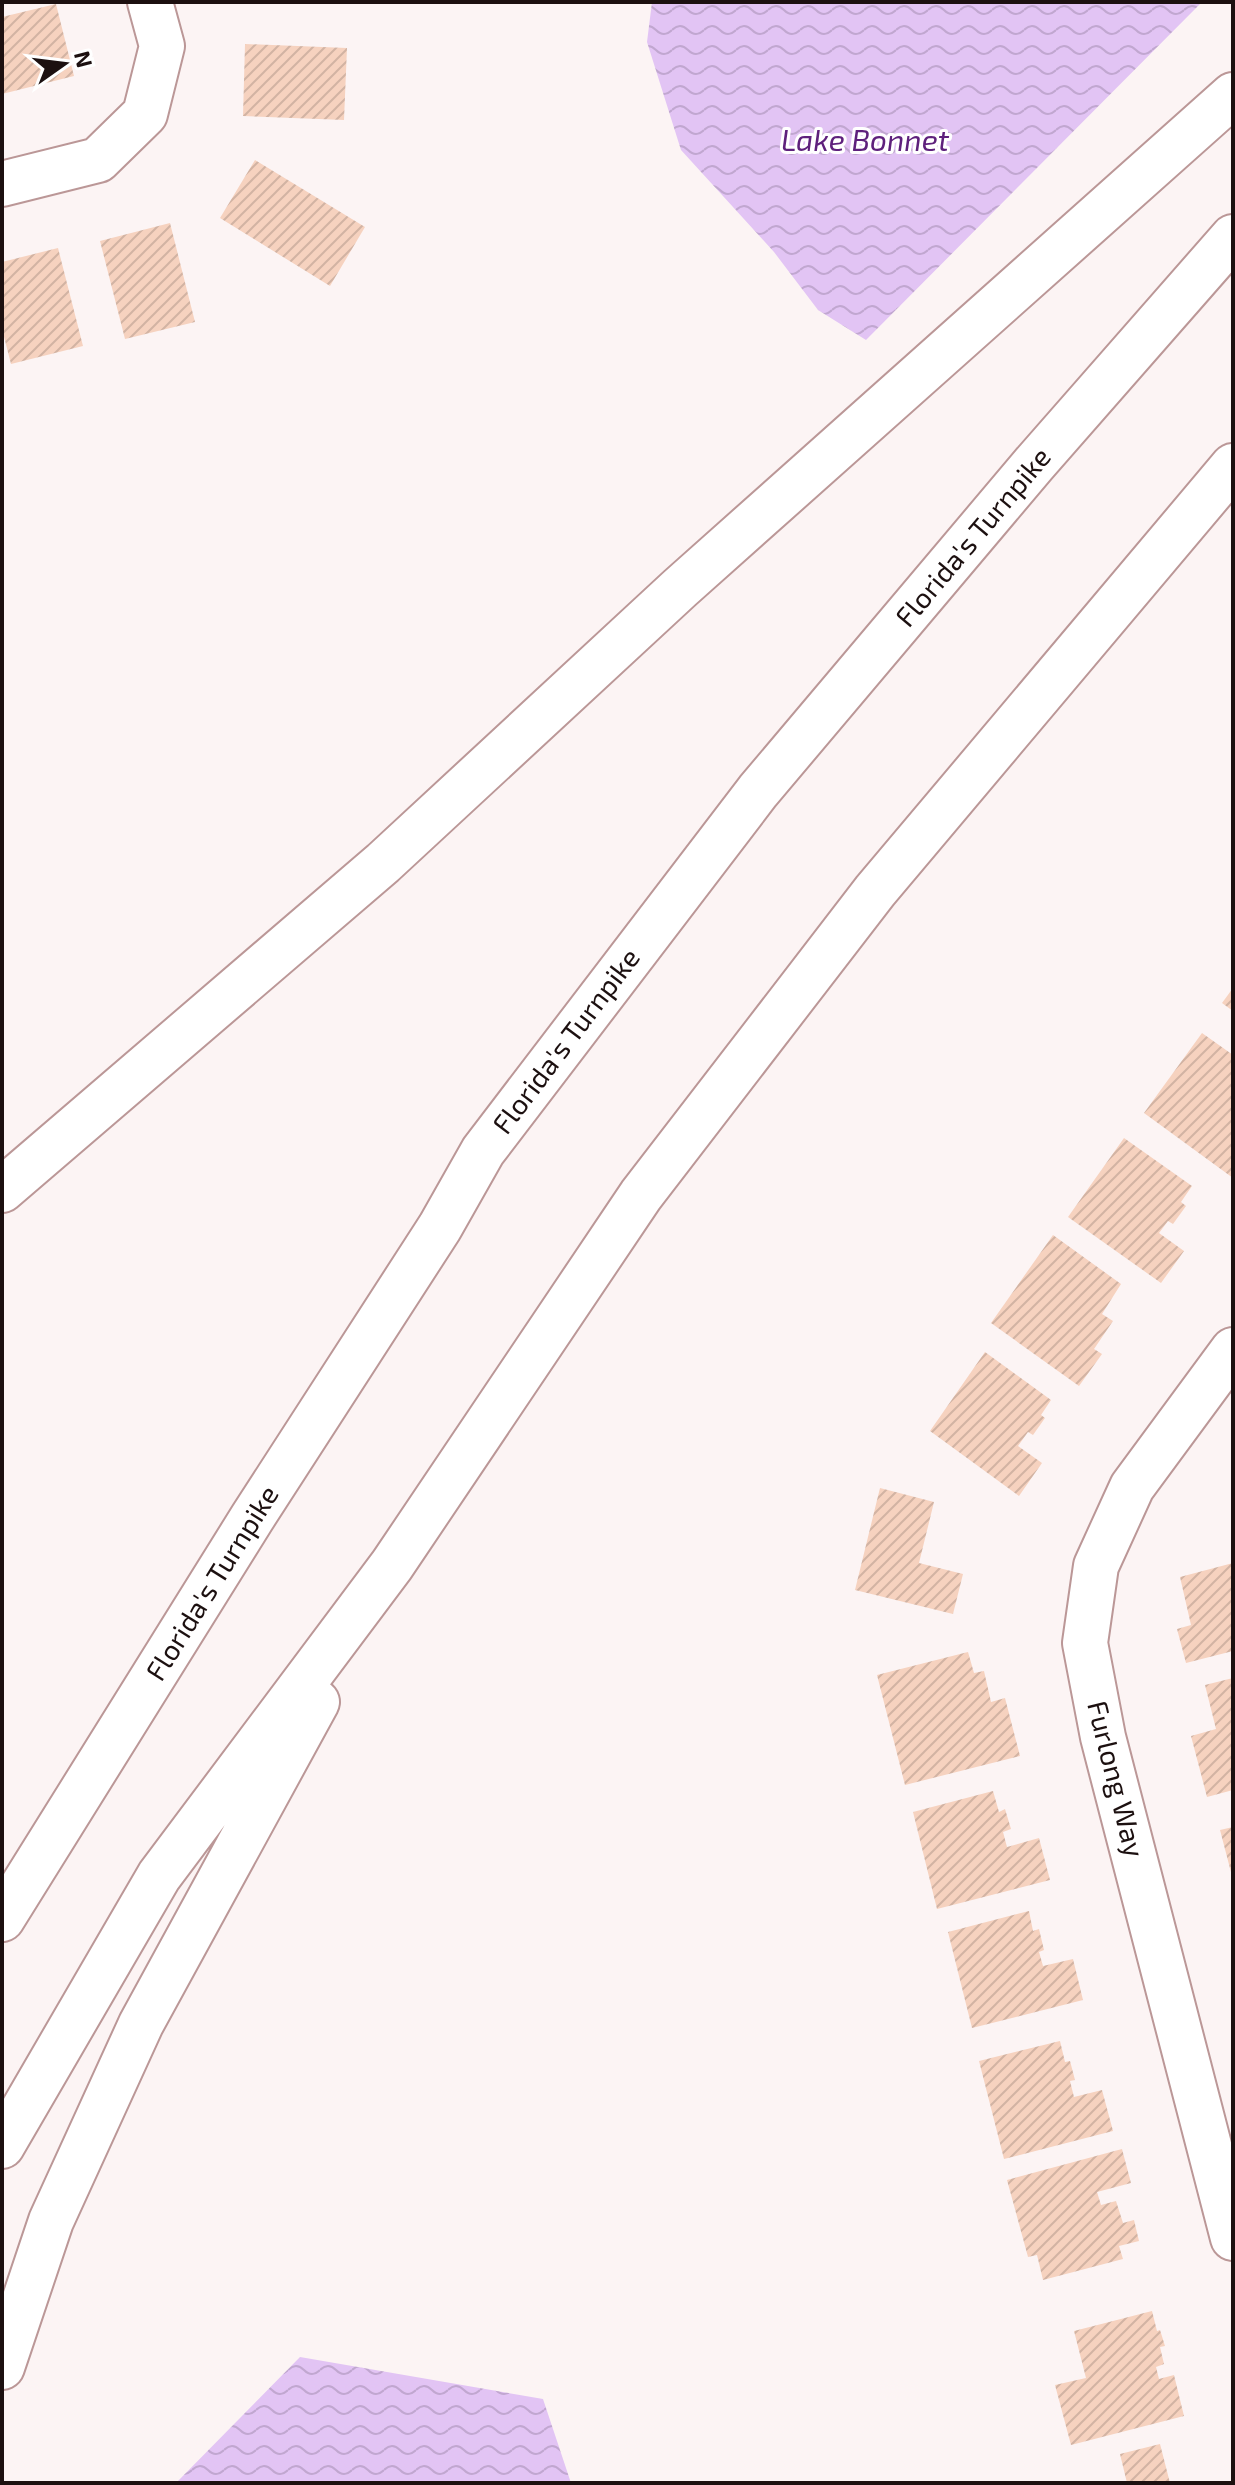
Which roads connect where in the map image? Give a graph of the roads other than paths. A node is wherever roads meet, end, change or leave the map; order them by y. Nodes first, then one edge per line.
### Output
1 (150, 2) edge
2 (1233, 95) edge
3 (2, 184) edge
4 (1233, 237) edge
5 (1233, 466) edge
6 (2, 1190) edge
7 (1233, 1350) edge
8 (392, 1565) junction
9 (2, 1919) edge
10 (2, 2146) edge
11 (1233, 2238) edge
12 (2, 2367) edge

1 - 3 main road
2 - 6 main road
4 - 9 main road, Florida's Turnpike
5 - 8 main road
7 - 11 main road, Furlong Way
8 - 10 main road
8 - 12 main road

